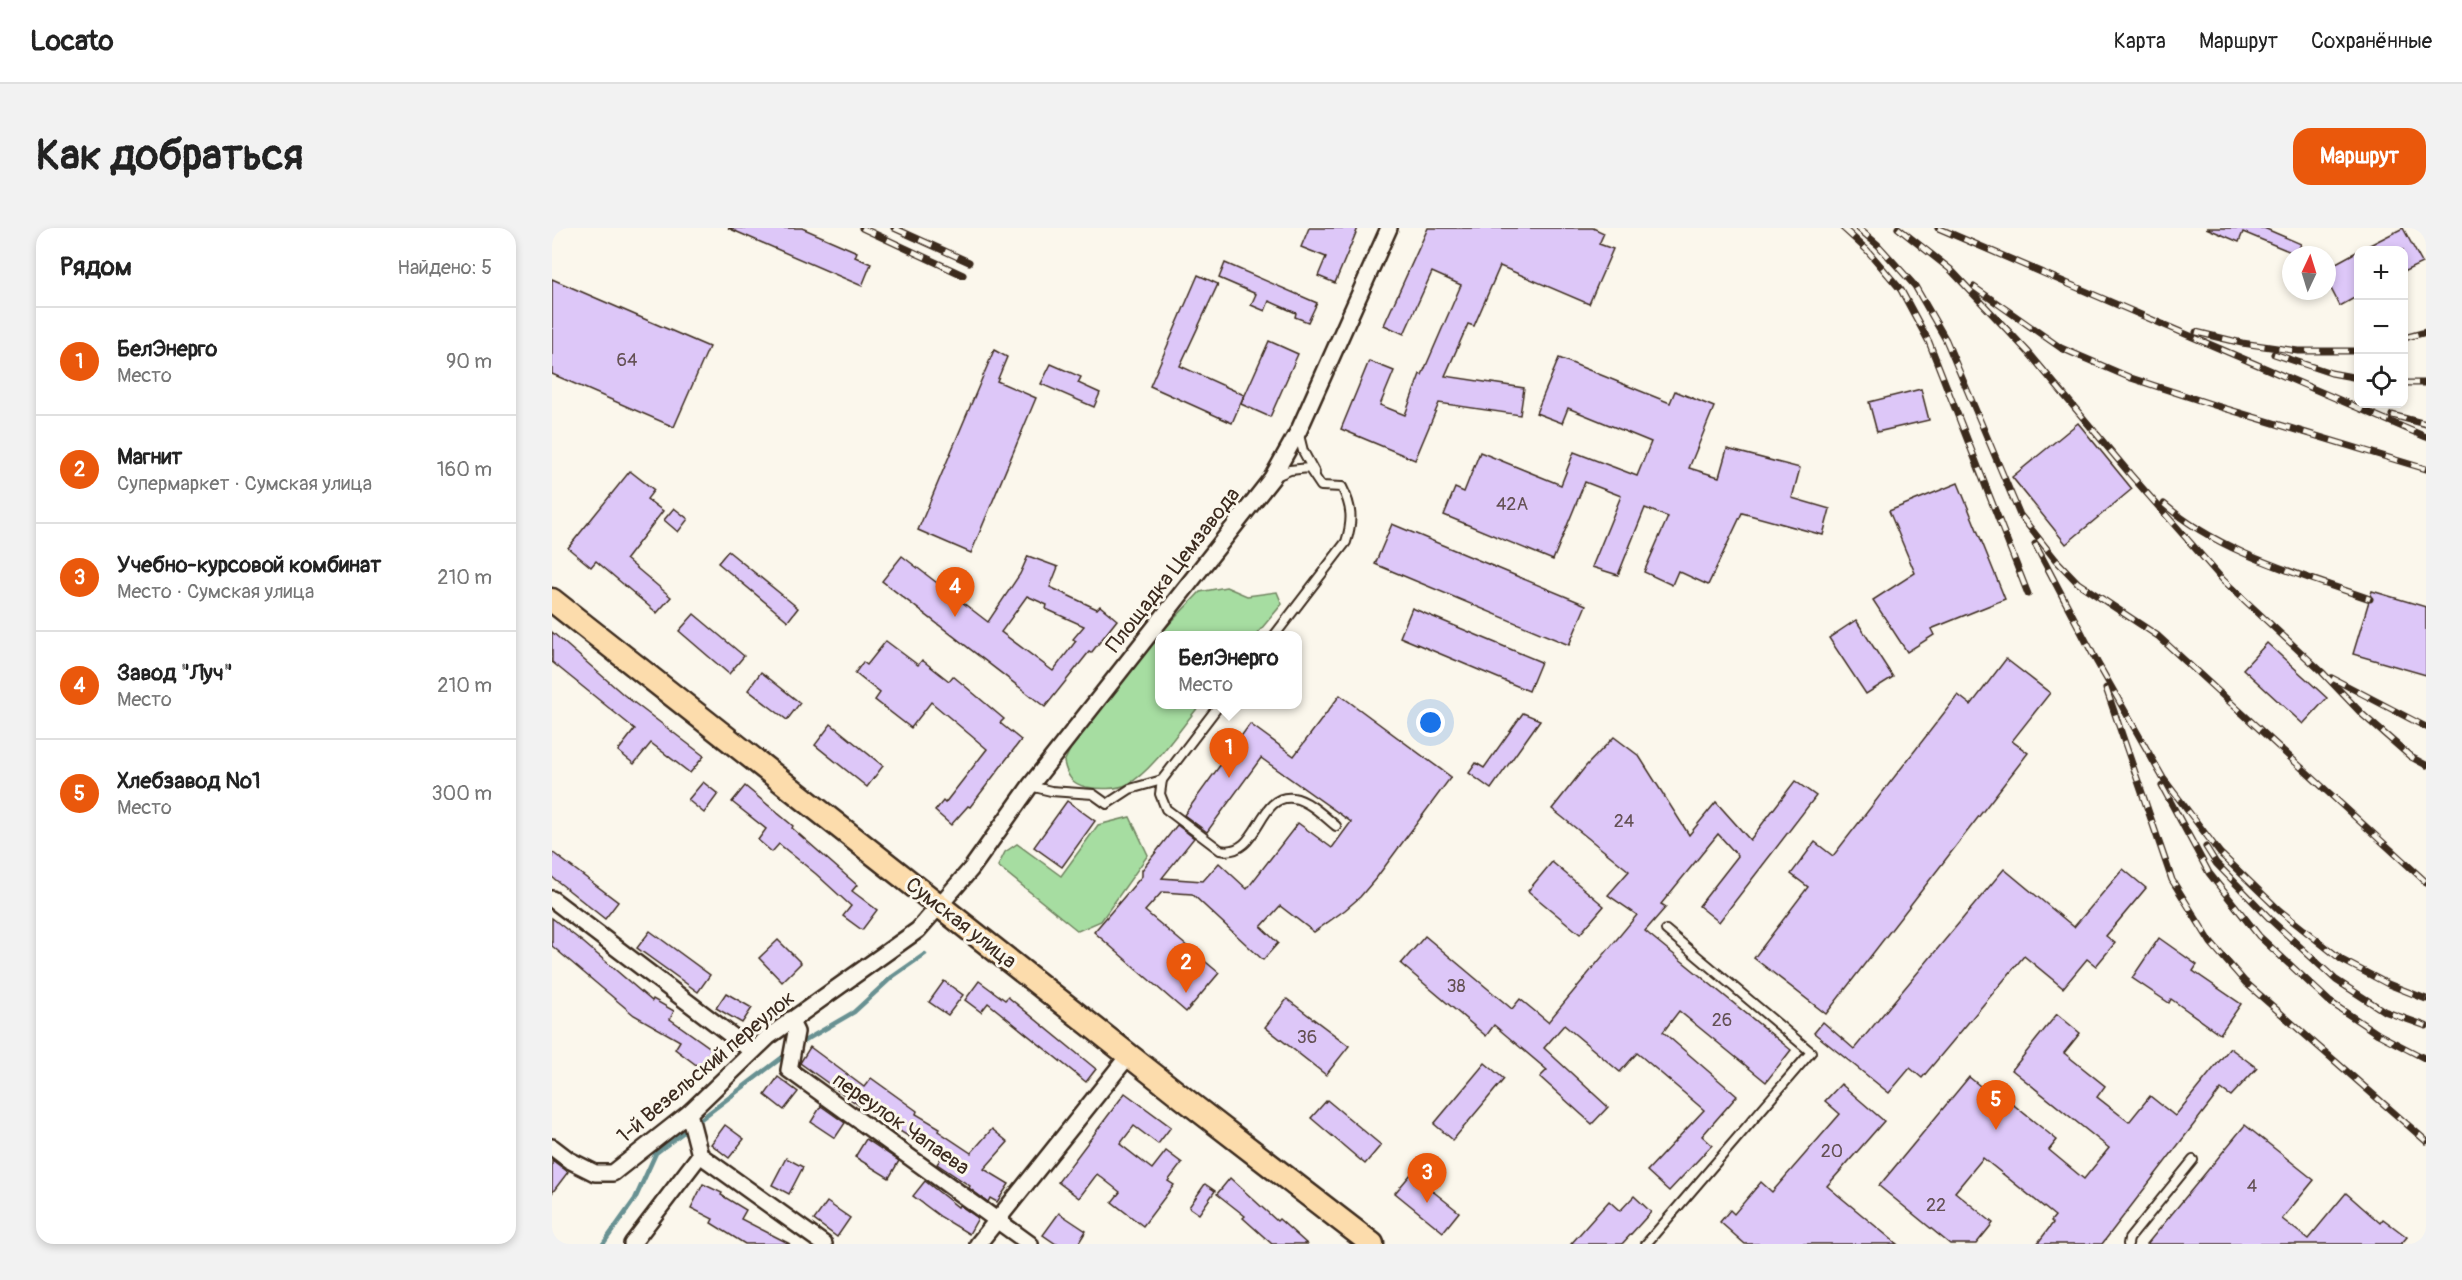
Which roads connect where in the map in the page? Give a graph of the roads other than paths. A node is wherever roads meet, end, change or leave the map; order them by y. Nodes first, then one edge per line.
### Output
1 (1389, 228) edge
2 (1299, 430) junction
3 (1272, 478) junction
4 (1321, 486) junction
5 (552, 600) edge
6 (1278, 631) edge
7 (1217, 709) edge
8 (1162, 780) junction
9 (1029, 786) junction
10 (1336, 826) dead end
11 (552, 899) edge
12 (939, 906) junction
13 (1666, 930) dead end
14 (790, 1020) junction
15 (752, 1051) junction
16 (1129, 1055) junction
17 (689, 1113) junction
18 (552, 1147) edge
19 (700, 1155) junction
20 (2193, 1160) dead end
21 (998, 1219) junction
22 (632, 1244) edge
23 (824, 1244) edge
24 (978, 1244) edge
25 (1030, 1244) edge
26 (1372, 1244) edge
27 (1646, 1244) edge
28 (2128, 1244) edge

1 - 2 street, Площадка Цемзавода
2 - 3 street, Площадка Цемзавода
2 - 4 lane
3 - 4 lane
3 - 9 street, Площадка Цемзавода
4 - 6 lane
5 - 12 main road, Сумская улица
7 - 8 lane
8 - 9 lane
8 - 10 lane
9 - 12 street, Площадка Цемзавода
11 - 15 street
12 - 14 street, 1-й Везельский переулок
12 - 16 main road, Сумская улица
13 - 27 lane
14 - 15 street, 1-й Везельский переулок
14 - 21 street, переулок Чапаева
15 - 17 street, 1-й Везельский переулок
16 - 21 street
16 - 26 main road, Сумская улица
17 - 18 street, 1-й Везельский переулок
17 - 19 street
19 - 22 street
19 - 23 street
20 - 28 lane
21 - 24 street
21 - 25 street, переулок Чапаева

